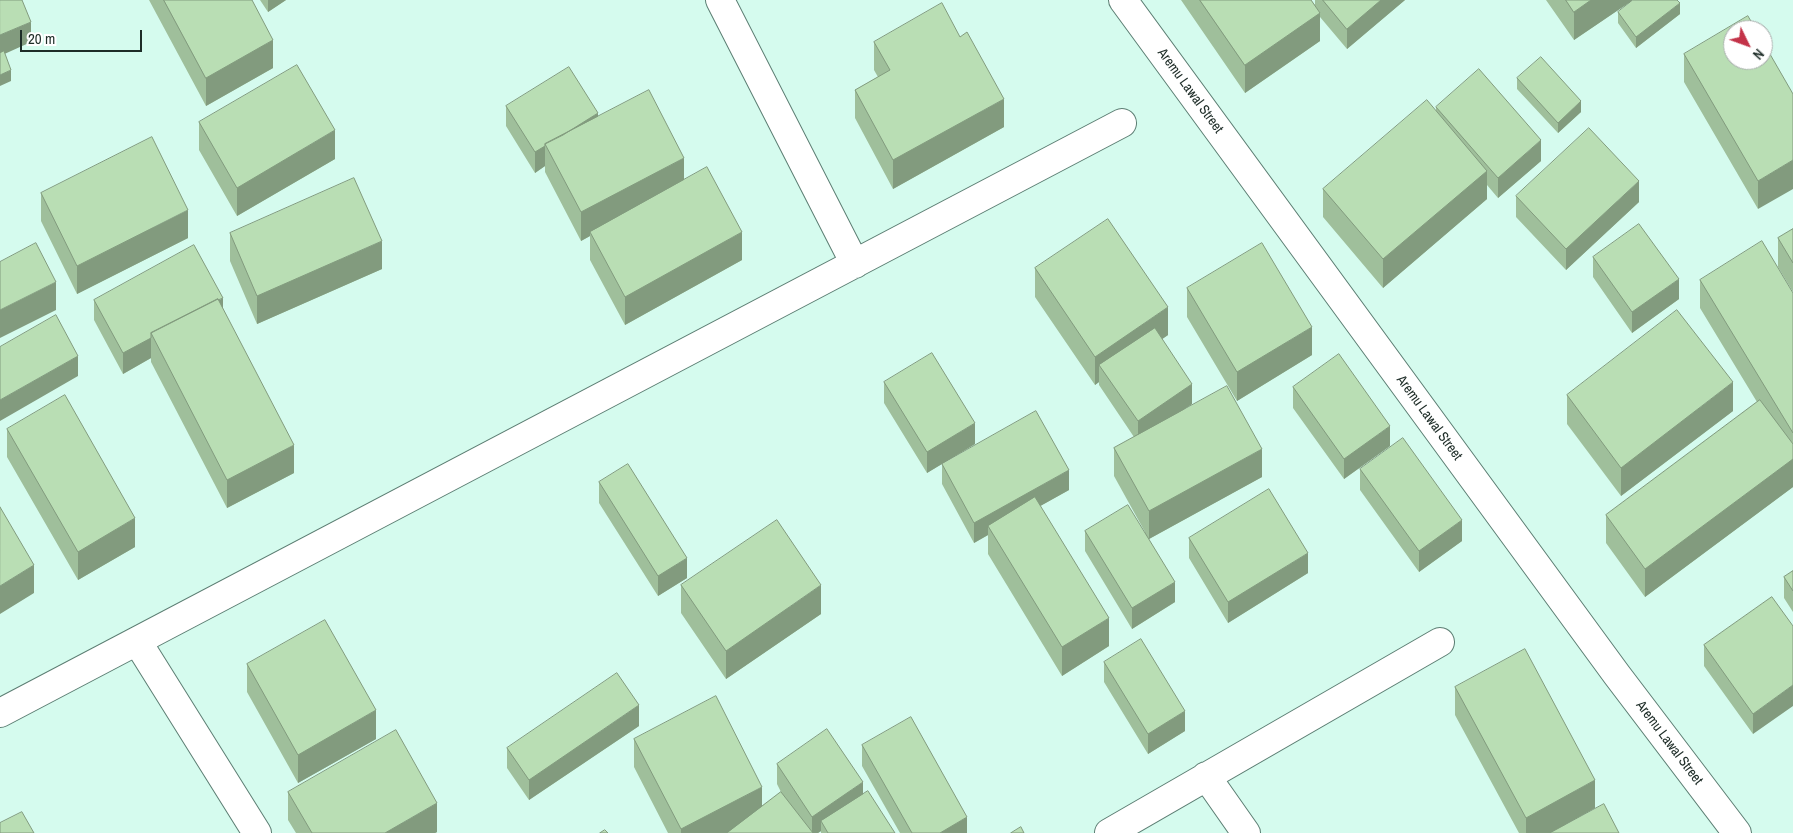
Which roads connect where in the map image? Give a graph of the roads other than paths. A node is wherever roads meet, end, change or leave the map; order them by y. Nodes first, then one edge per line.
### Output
1 (720, 0) edge
2 (1123, 0) edge
3 (1122, 123) dead end
4 (855, 264) junction
5 (137, 642) junction
6 (1440, 642) dead end
7 (0, 713) edge
8 (1206, 776) junction
9 (257, 833) edge
10 (1109, 833) edge
11 (1246, 833) edge
12 (1737, 833) edge

1 - 4 street
2 - 12 street, Aremu Lawal Street
3 - 4 street
4 - 5 street
5 - 7 street
5 - 9 street
6 - 8 street
8 - 10 street
8 - 11 street

